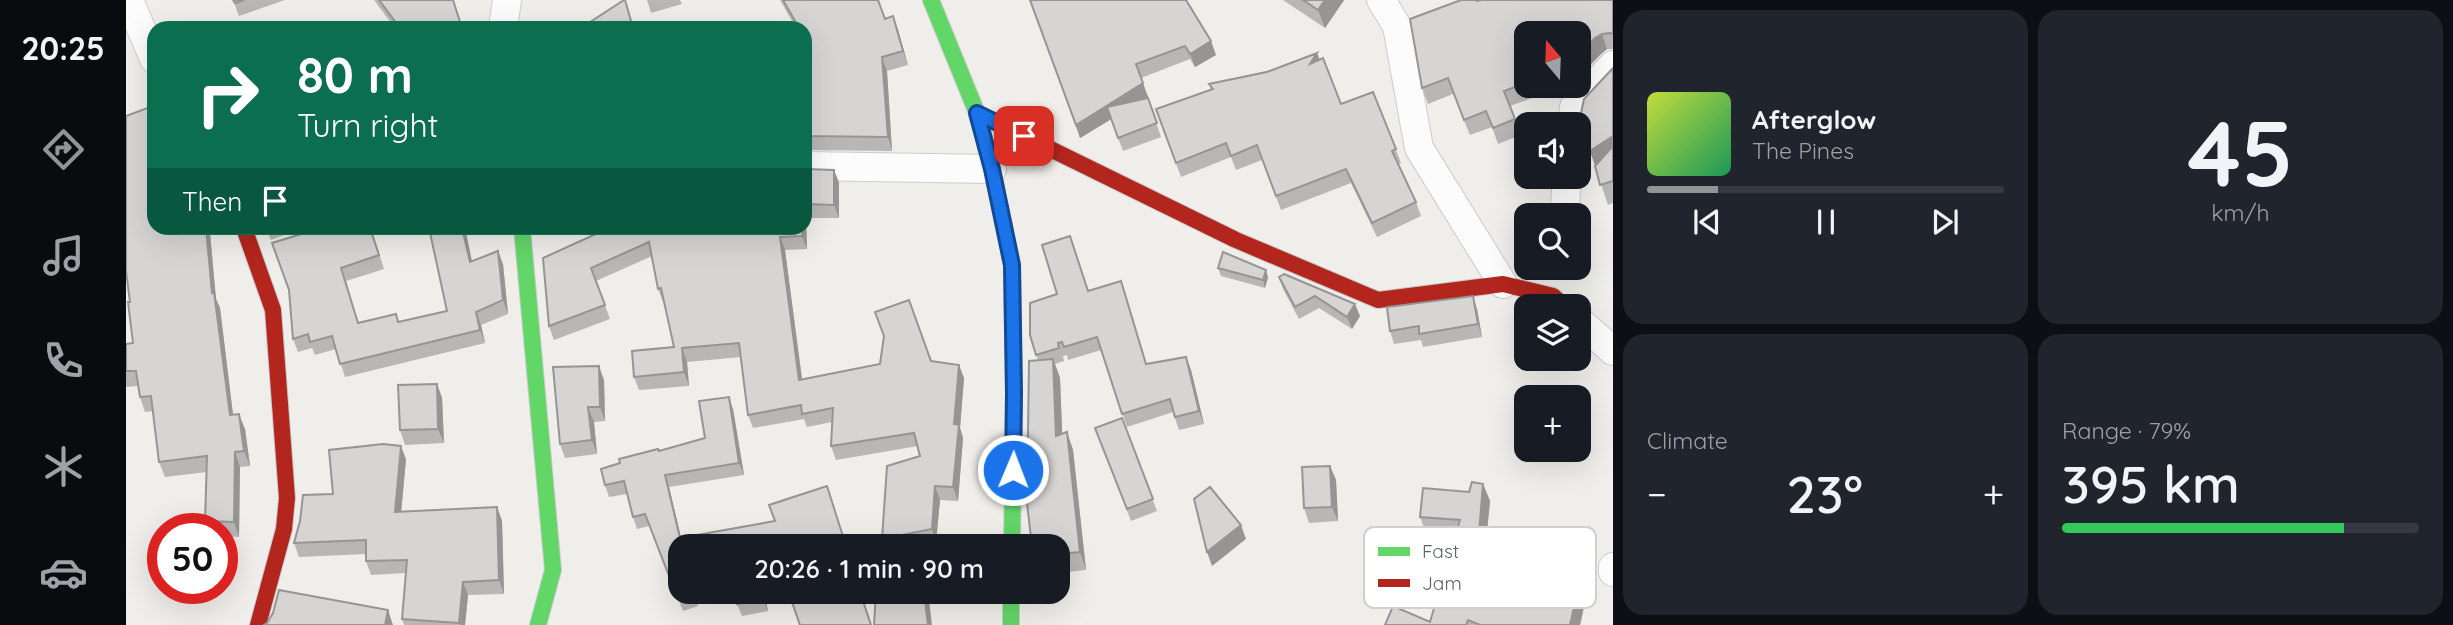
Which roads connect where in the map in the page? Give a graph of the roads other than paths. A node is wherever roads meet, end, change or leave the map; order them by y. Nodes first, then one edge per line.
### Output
1 (129, 0) edge
2 (507, 0) edge
3 (931, 0) edge
4 (1381, 0) edge
5 (504, 21) edge
6 (147, 42) edge
7 (1613, 65) edge
8 (1573, 112) edge
9 (977, 113) junction
10 (812, 166) edge
11 (992, 169) junction
12 (246, 235) edge
13 (531, 235) edge
14 (1514, 270) edge
15 (1522, 280) edge
16 (1549, 294) edge
17 (1591, 332) edge
18 (1613, 351) edge
19 (1012, 534) edge
20 (1011, 604) edge
21 (258, 625) edge
22 (538, 625) edge
23 (1011, 625) edge

1 - 6 street
2 - 5 street
3 - 9 street
4 - 14 street
7 - 8 street
9 - 11 street
9 - 15 street
10 - 11 street
11 - 19 street
12 - 21 street
13 - 22 street
15 - 16 street
17 - 18 street
20 - 23 street

